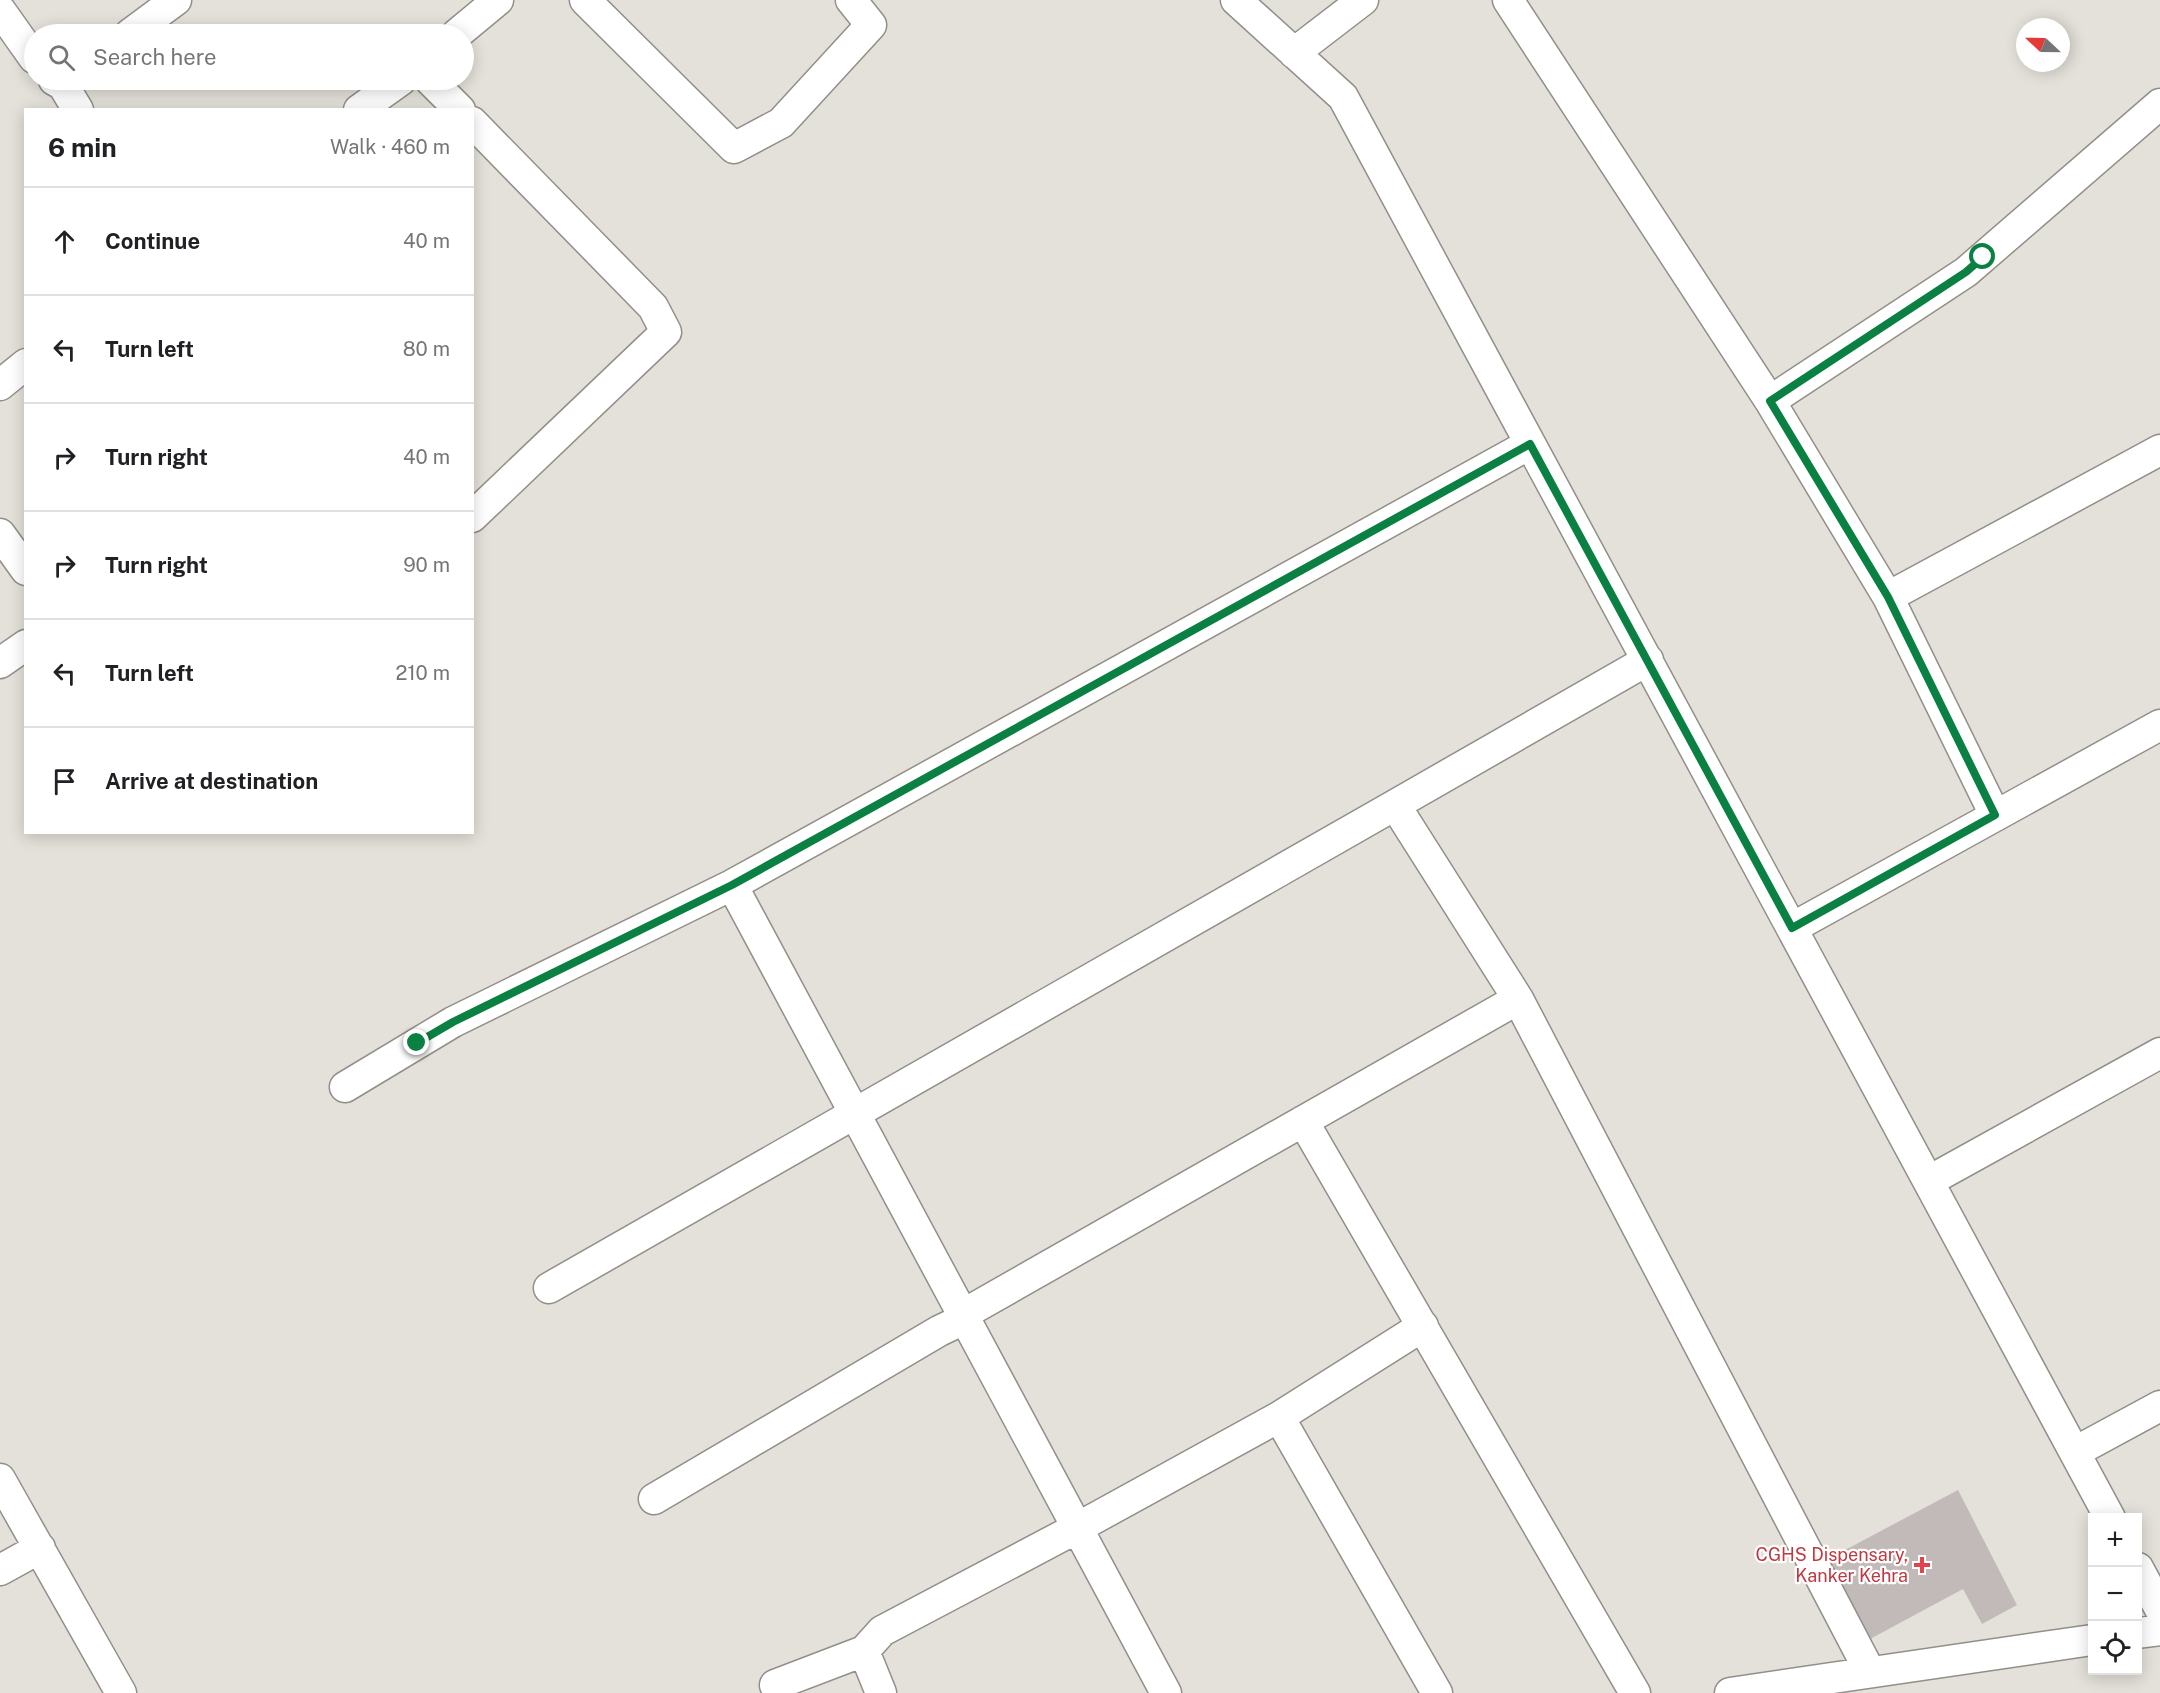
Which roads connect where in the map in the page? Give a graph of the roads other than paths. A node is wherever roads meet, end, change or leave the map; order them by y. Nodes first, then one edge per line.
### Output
1 (176, 0) edge
2 (498, 0) edge
3 (585, 0) edge
4 (851, 0) edge
5 (1236, 0) edge
6 (1364, 0) edge
7 (1508, 0) edge
8 (0, 10) edge
9 (144, 24) edge
10 (469, 24) edge
11 (24, 44) edge
12 (1294, 53) junction
13 (387, 90) edge
14 (440, 90) edge
15 (2160, 104) edge
16 (362, 108) edge
17 (458, 108) edge
18 (474, 124) edge
19 (24, 366) edge
20 (0, 385) edge
21 (1770, 401) junction
22 (1530, 444) junction
23 (2160, 450) edge
24 (474, 515) edge
25 (0, 534) edge
26 (24, 567) edge
27 (1888, 597) junction
28 (24, 646) edge
29 (1647, 660) junction
30 (0, 663) edge
31 (2160, 725) edge
32 (1395, 805) junction
33 (1995, 815) junction
34 (732, 885) junction
35 (1792, 928) junction
36 (1518, 999) junction
37 (2160, 1053) edge
38 (345, 1087) dead end
39 (854, 1113) junction
40 (1304, 1121) junction
41 (1929, 1181) junction
42 (549, 1288) dead end
43 (963, 1317) junction
44 (1423, 1326) junction
45 (2160, 1406) edge
46 (1279, 1416) junction
47 (2075, 1452) junction
48 (0, 1479) edge
49 (654, 1499) dead end
50 (2107, 1513) edge
51 (1077, 1528) junction
52 (40, 1548) junction
53 (0, 1570) edge
54 (2142, 1575) edge
55 (2160, 1609) edge
56 (2160, 1630) edge
57 (2142, 1632) edge
58 (2088, 1641) edge
59 (864, 1651) junction
60 (1870, 1672) junction
61 (775, 1685) dead end
62 (121, 1693) edge
63 (881, 1693) edge
64 (1166, 1693) edge
65 (1437, 1693) edge
66 (1635, 1693) edge
67 (1730, 1693) edge

1 - 9 street
2 - 10 street
3 - 4 street
5 - 12 street
6 - 12 street
7 - 21 street
8 - 11 street
12 - 22 street
13 - 16 street
14 - 17 street
15 - 21 street
18 - 24 street
19 - 20 street
21 - 27 street
22 - 29 street
22 - 34 street
23 - 27 street
25 - 26 street
27 - 33 street
28 - 30 street
29 - 32 street
29 - 35 street
31 - 33 street
32 - 36 street
32 - 39 street
33 - 35 street
34 - 38 street
34 - 39 street
35 - 41 street
36 - 40 street
36 - 60 street
37 - 41 street
39 - 42 street
39 - 43 street
40 - 43 street
40 - 44 street
41 - 47 street
43 - 49 street
43 - 51 street
44 - 46 street
44 - 66 street
45 - 47 street
46 - 51 street
46 - 65 street
47 - 50 street
48 - 52 street
51 - 59 street
51 - 64 street
52 - 53 street
52 - 62 street
54 - 55 street
56 - 57 street
58 - 60 street
59 - 61 street
59 - 63 street
60 - 67 street

